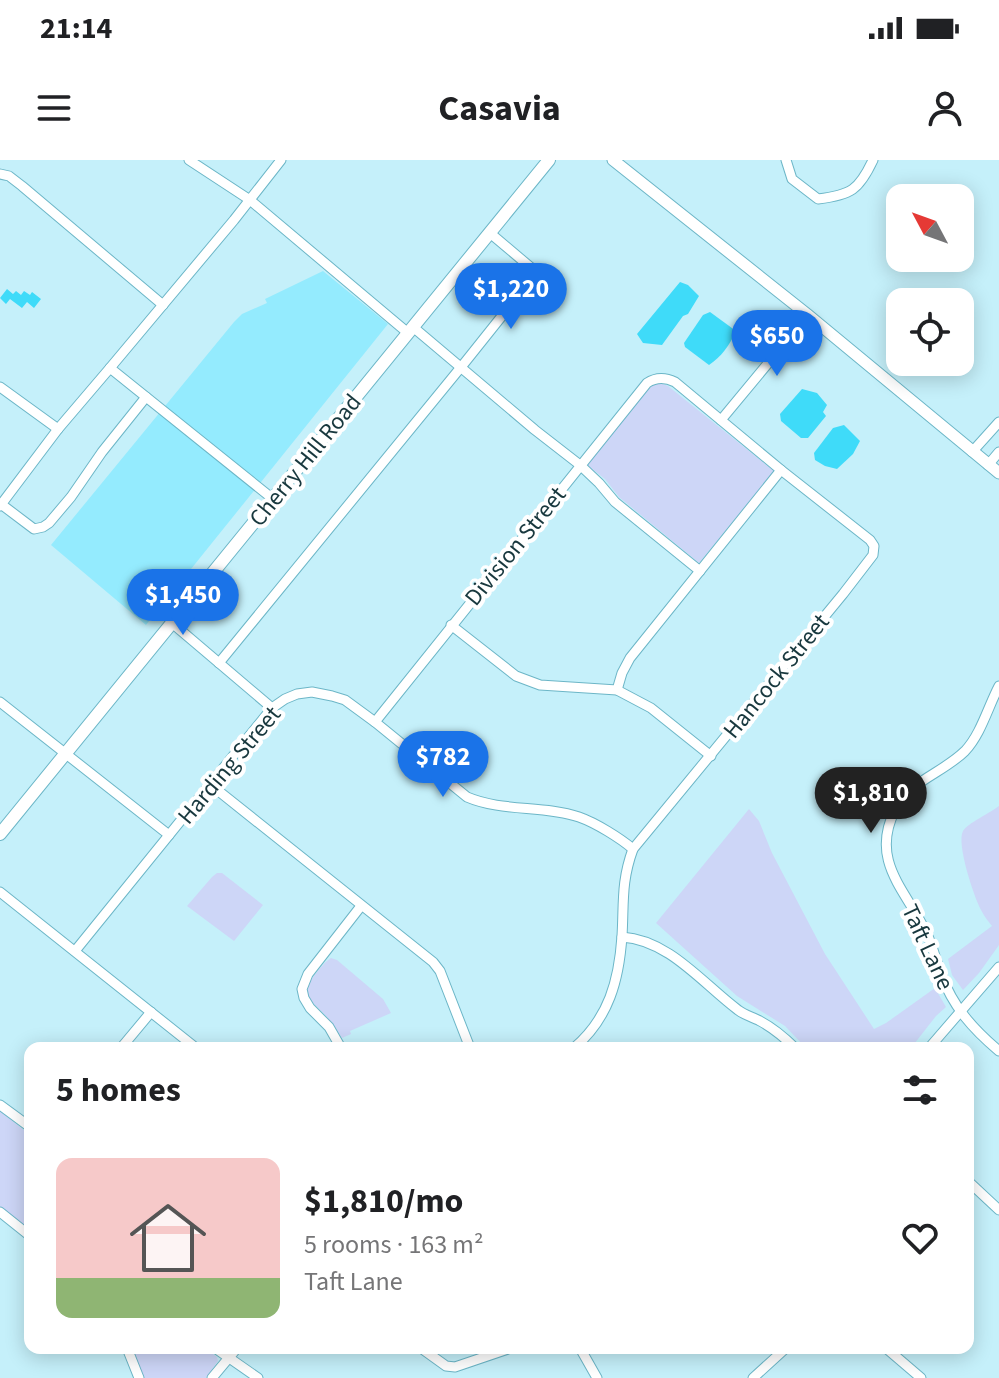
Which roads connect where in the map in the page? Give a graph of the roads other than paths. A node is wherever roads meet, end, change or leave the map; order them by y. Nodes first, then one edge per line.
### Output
1 (189, 160) edge
2 (281, 160) edge
3 (549, 160) edge
4 (613, 160) edge
5 (786, 160) edge
6 (873, 160) edge
7 (0, 174) edge
8 (250, 200) junction
9 (490, 233) junction
10 (537, 272) junction
11 (548, 282) dead end
12 (163, 305) junction
13 (808, 315) junction
14 (411, 330) junction
15 (110, 368) junction
16 (460, 368) junction
17 (660, 378) joint
18 (0, 387) edge
19 (146, 397) junction
20 (721, 420) junction
21 (999, 422) edge
22 (58, 429) junction
23 (972, 452) junction
24 (999, 452) edge
25 (580, 465) junction
26 (988, 465) junction
27 (781, 470) junction
28 (999, 473) edge
29 (273, 499) junction
30 (1, 505) edge
31 (700, 571) junction
32 (172, 623) junction
33 (451, 625) junction
34 (219, 663) junction
35 (999, 686) edge
36 (617, 690) junction
37 (0, 702) edge
38 (272, 708) junction
39 (375, 722) junction
40 (65, 752) junction
41 (711, 756) junction
42 (211, 785) junction
43 (0, 834) edge
44 (169, 835) junction
45 (633, 849) junction
46 (0, 892) edge
47 (361, 906) junction
48 (622, 937) junction
49 (75, 951) junction
50 (999, 967) edge
51 (151, 1012) junction
52 (960, 1013) junction
53 (126, 1042) edge
54 (188, 1042) edge
55 (338, 1042) edge
56 (468, 1042) edge
57 (581, 1042) edge
58 (789, 1042) edge
59 (934, 1042) edge
60 (999, 1051) edge
61 (0, 1105) edge
62 (24, 1123) edge
63 (974, 1187) edge
64 (999, 1210) edge
65 (0, 1212) edge
66 (24, 1231) edge
67 (129, 1354) edge
68 (225, 1354) edge
69 (232, 1354) edge
70 (429, 1354) edge
71 (493, 1354) edge
72 (583, 1354) edge
73 (779, 1354) edge
74 (893, 1354) edge
75 (230, 1357) junction
76 (139, 1378) edge
77 (212, 1378) edge
78 (258, 1378) edge
79 (597, 1378) edge
80 (753, 1378) edge
81 (921, 1378) edge

1 - 8 street
2 - 8 street
3 - 9 main road, Cherry Hill Road
4 - 13 street
5 - 6 street
7 - 12 street
8 - 12 street
8 - 14 street
9 - 10 street
9 - 14 main road, Cherry Hill Road
10 - 11 street
10 - 16 street
12 - 15 street
13 - 20 street
13 - 23 street
14 - 16 street
14 - 29 main road, Cherry Hill Road
15 - 19 street
15 - 22 street
16 - 25 street
16 - 34 street
17 - 20 street, Hancock Street
17 - 25 street, Division Street
18 - 22 street
19 - 29 street
19 - 30 street
20 - 27 street, Hancock Street
21 - 23 street
22 - 30 street
23 - 26 street
24 - 26 street
25 - 31 street
25 - 33 street, Division Street
26 - 28 street
27 - 31 street
27 - 41 street, Hancock Street
29 - 32 main road, Cherry Hill Road
31 - 36 street
32 - 34 street
32 - 40 main road, Cherry Hill Road
33 - 36 street
33 - 39 street, Division Street
34 - 38 street
35 - 52 street, Taft Lane
36 - 41 street
37 - 40 street
38 - 39 street, Harding Street
38 - 42 street, Harding Street
39 - 45 street, Harding Street
40 - 43 main road, Cherry Hill Road
40 - 44 street
41 - 45 street, Hancock Street
42 - 44 street, Harding Street
42 - 47 street
44 - 49 street, Harding Street
45 - 48 street, Hancock Street
46 - 49 street
47 - 55 street
47 - 56 street
48 - 57 street, Hancock Street
48 - 58 street
49 - 51 street
50 - 52 street
51 - 53 street
51 - 54 street
52 - 59 street
52 - 60 street, Taft Lane
61 - 62 street
63 - 64 street
65 - 66 street
67 - 76 street
68 - 75 street
69 - 75 street
70 - 71 street
72 - 79 street
73 - 80 street
74 - 81 street
75 - 77 street
75 - 78 street

